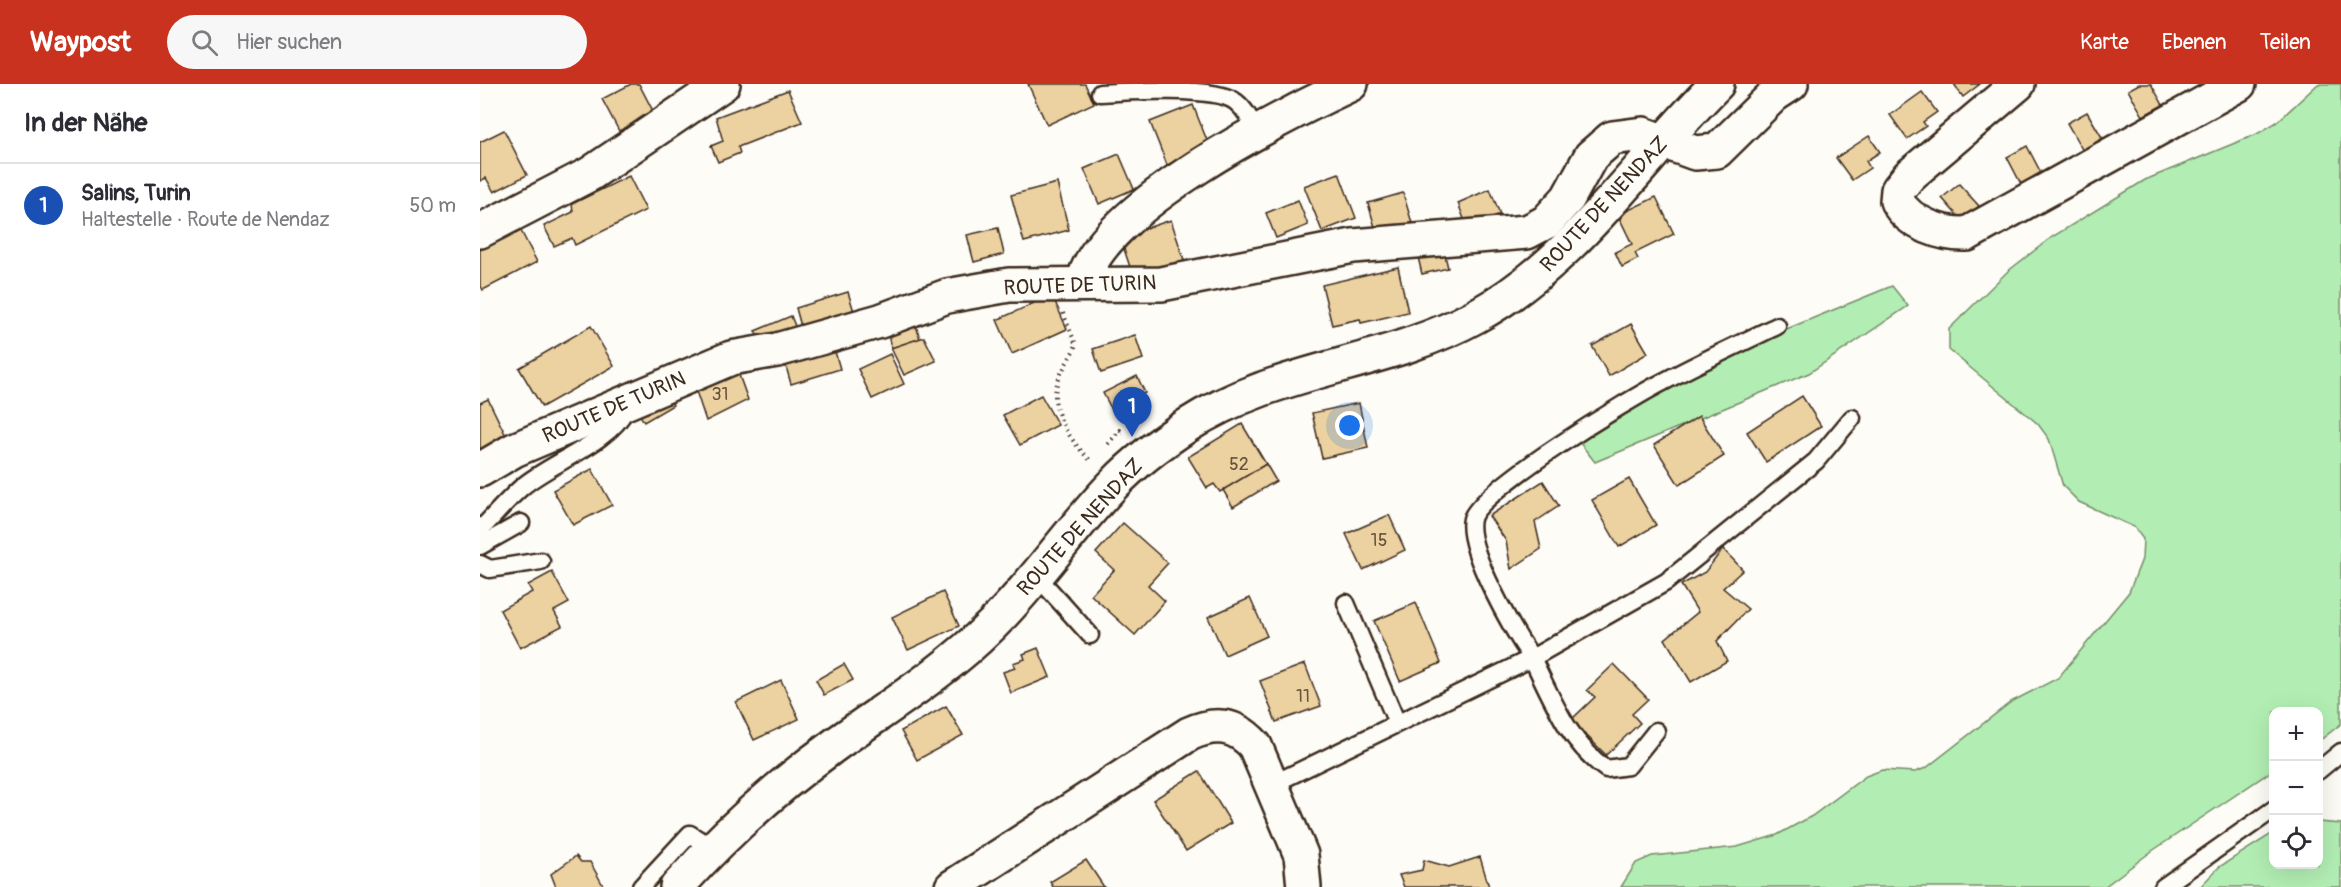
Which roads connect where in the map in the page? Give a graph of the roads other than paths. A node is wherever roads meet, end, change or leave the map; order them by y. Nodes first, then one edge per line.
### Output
1 (723, 84) edge
2 (1351, 84) edge
3 (1717, 84) edge
4 (1791, 84) edge
5 (2018, 84) edge
6 (2239, 84) edge
7 (1100, 93) dead end
8 (1257, 133) junction
9 (1664, 140) junction
10 (480, 231) edge
11 (1071, 294) junction
12 (1777, 326) dead end
13 (626, 401) junction
14 (1852, 418) dead end
15 (480, 470) edge
16 (521, 523) dead end
17 (480, 531) edge
18 (480, 546) edge
19 (541, 561) dead end
20 (480, 564) edge
21 (1036, 574) junction
22 (1346, 603) dead end
23 (1090, 635) dead end
24 (1532, 658) junction
25 (1397, 723) junction
26 (1656, 731) dead end
27 (2341, 752) edge
28 (2323, 768) edge
29 (1273, 784) junction
30 (2269, 813) edge
31 (712, 848) junction
32 (641, 887) edge
33 (677, 887) edge
34 (951, 887) edge
35 (1304, 887) edge
36 (2163, 887) edge

1 - 10 street
2 - 8 street
3 - 9 street, ROUTE DE NENDAZ
4 - 9 street, ROUTE DE TURIN
5 - 6 street
7 - 8 lane
8 - 11 street
9 - 11 street, ROUTE DE TURIN
9 - 21 street, ROUTE DE NENDAZ
11 - 13 street, ROUTE DE TURIN
12 - 24 lane
13 - 15 street, ROUTE DE TURIN
13 - 17 lane
14 - 24 lane
16 - 18 lane
19 - 20 lane
21 - 23 lane
21 - 31 street, ROUTE DE NENDAZ
22 - 25 lane
24 - 25 lane
24 - 26 lane
25 - 29 lane
27 - 28 lane
29 - 34 street
29 - 35 street
30 - 36 lane
31 - 32 lane
31 - 33 street, ROUTE DE NENDAZ

